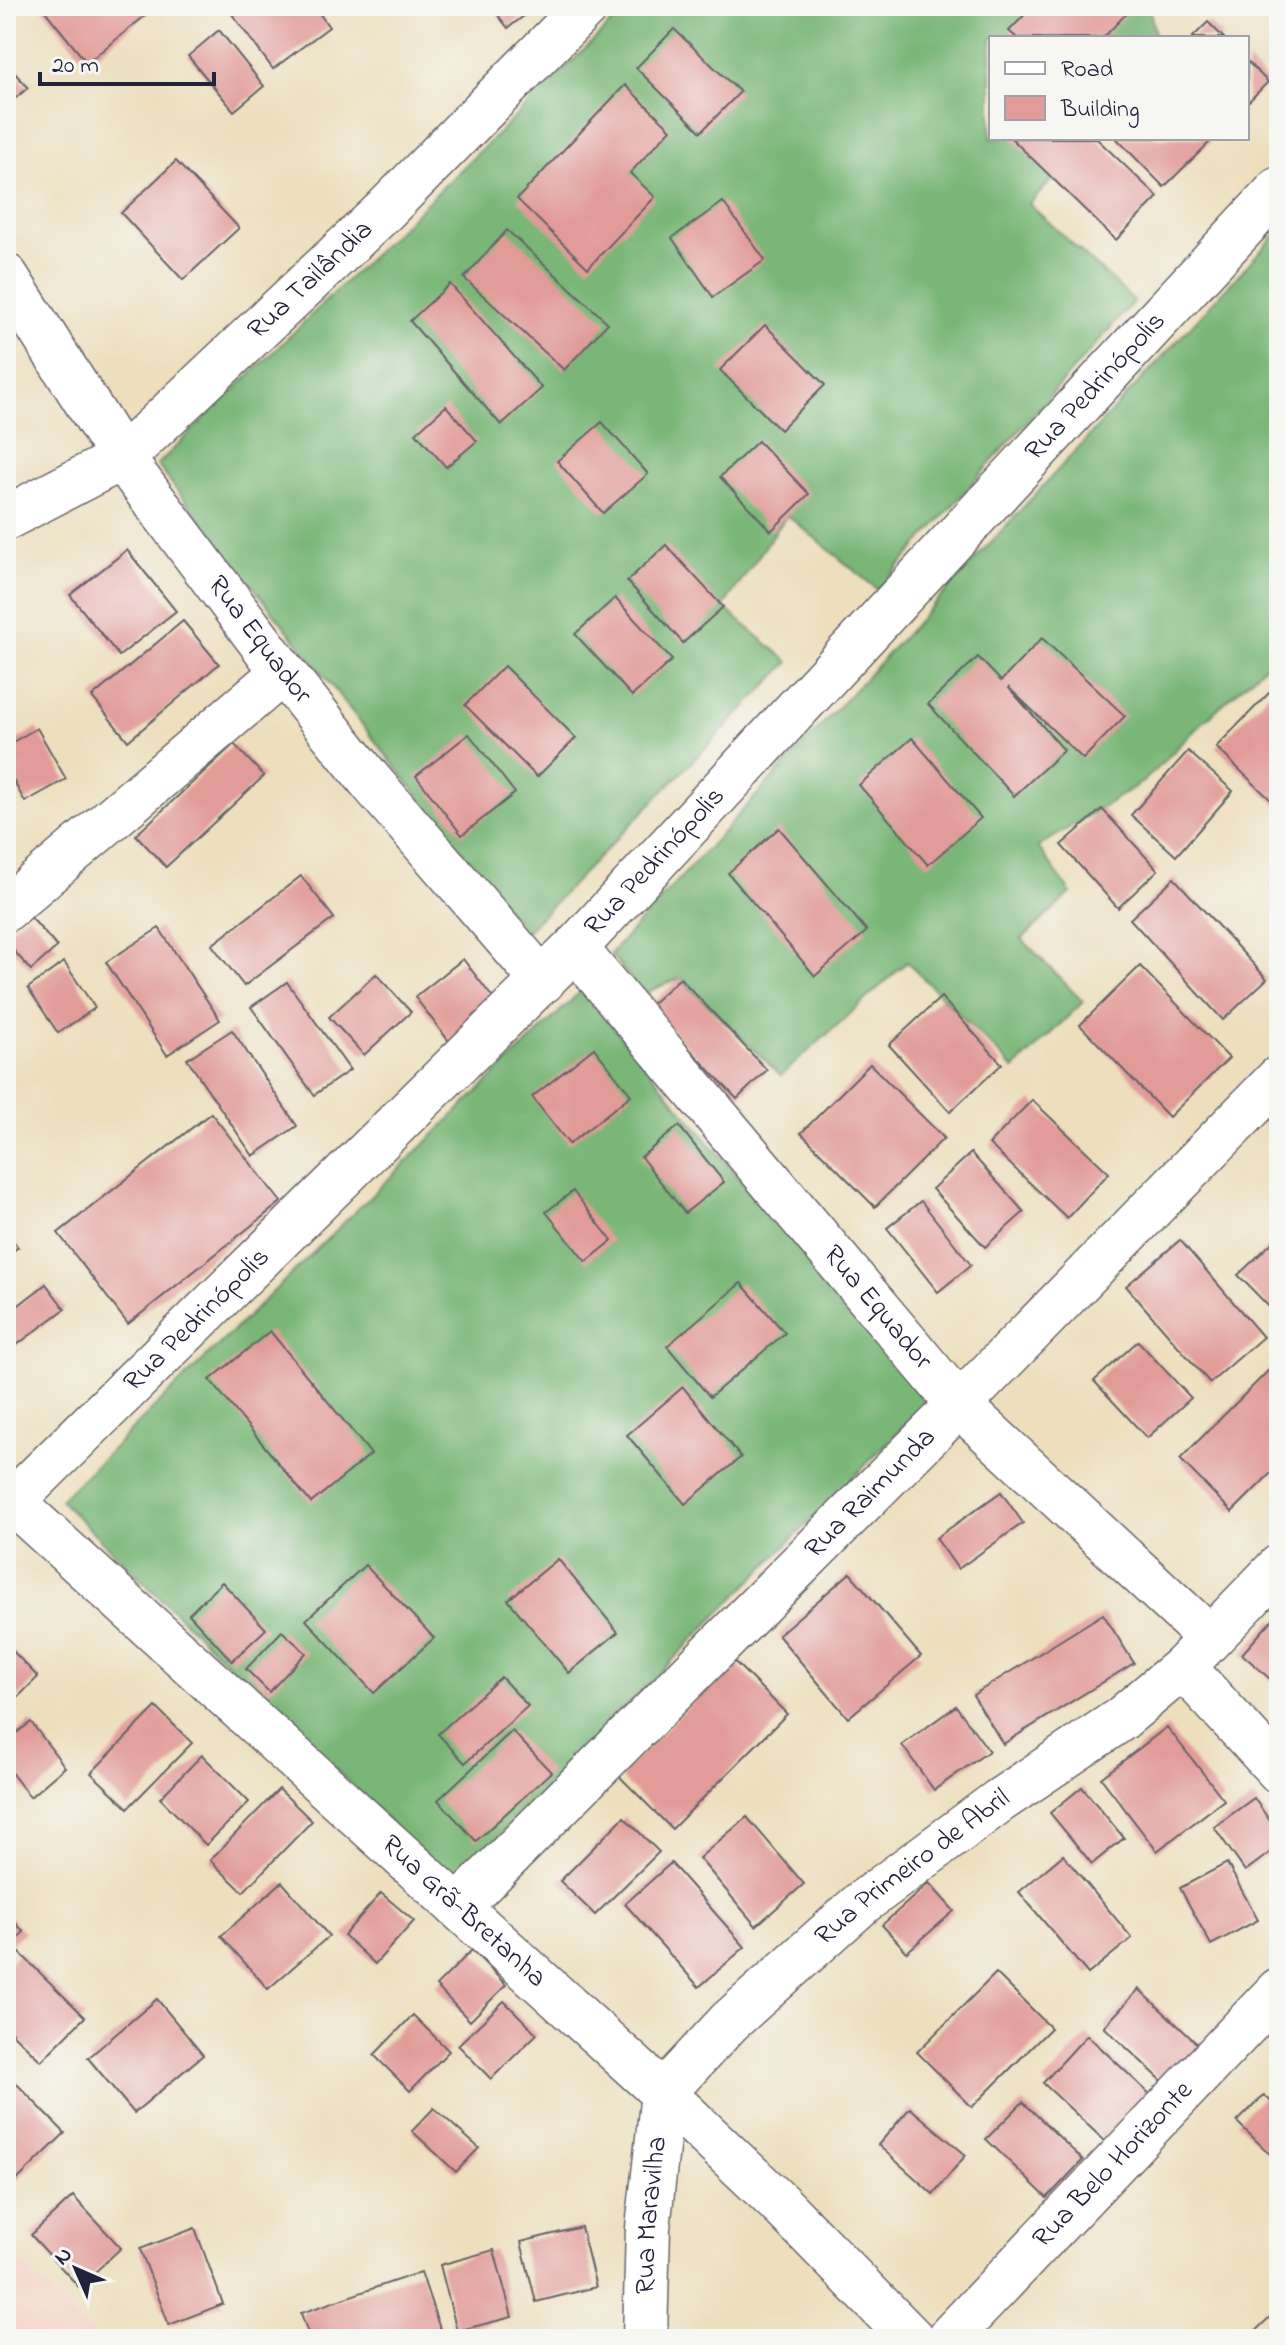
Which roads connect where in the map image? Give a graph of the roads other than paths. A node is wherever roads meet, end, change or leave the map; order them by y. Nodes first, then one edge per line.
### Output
1 (586, 6) edge
2 (1279, 189) edge
3 (6, 276) edge
4 (122, 458) junction
5 (6, 518) edge
6 (283, 672) junction
7 (6, 909) edge
8 (575, 948) junction
9 (543, 981) junction
10 (1279, 1078) edge
11 (959, 1405) junction
12 (8, 1502) edge
13 (1279, 1567) edge
14 (1196, 1652) junction
15 (1279, 1771) edge
16 (458, 1907) junction
17 (1279, 1990) edge
18 (663, 2093) junction
19 (645, 2339) edge
20 (912, 2339) edge
21 (948, 2339) edge

1 - 4 street, Rua Tailândia
2 - 8 street, Rua Pedrinópolis
3 - 4 street, Rua Equador
4 - 5 street, Rua Tailândia
4 - 6 street, Rua Equador
6 - 7 street
6 - 9 street, Rua Equador
8 - 9 street, Rua Pedrinópolis
8 - 11 street, Rua Equador
9 - 12 street, Rua Pedrinópolis
10 - 11 street, Rua Raimunda
11 - 14 street, Rua Equador
11 - 16 street, Rua Raimunda
12 - 16 street, Rua Grã-Bretanha
13 - 14 street, Rua Primeiro de Abril
14 - 15 street, Rua Equador
14 - 18 street, Rua Primeiro de Abril
16 - 18 street, Rua Grã-Bretanha
17 - 21 street, Rua Belo Horizonte
18 - 19 street, Rua Maravilha
18 - 20 street, Rua Grã-Bretanha

